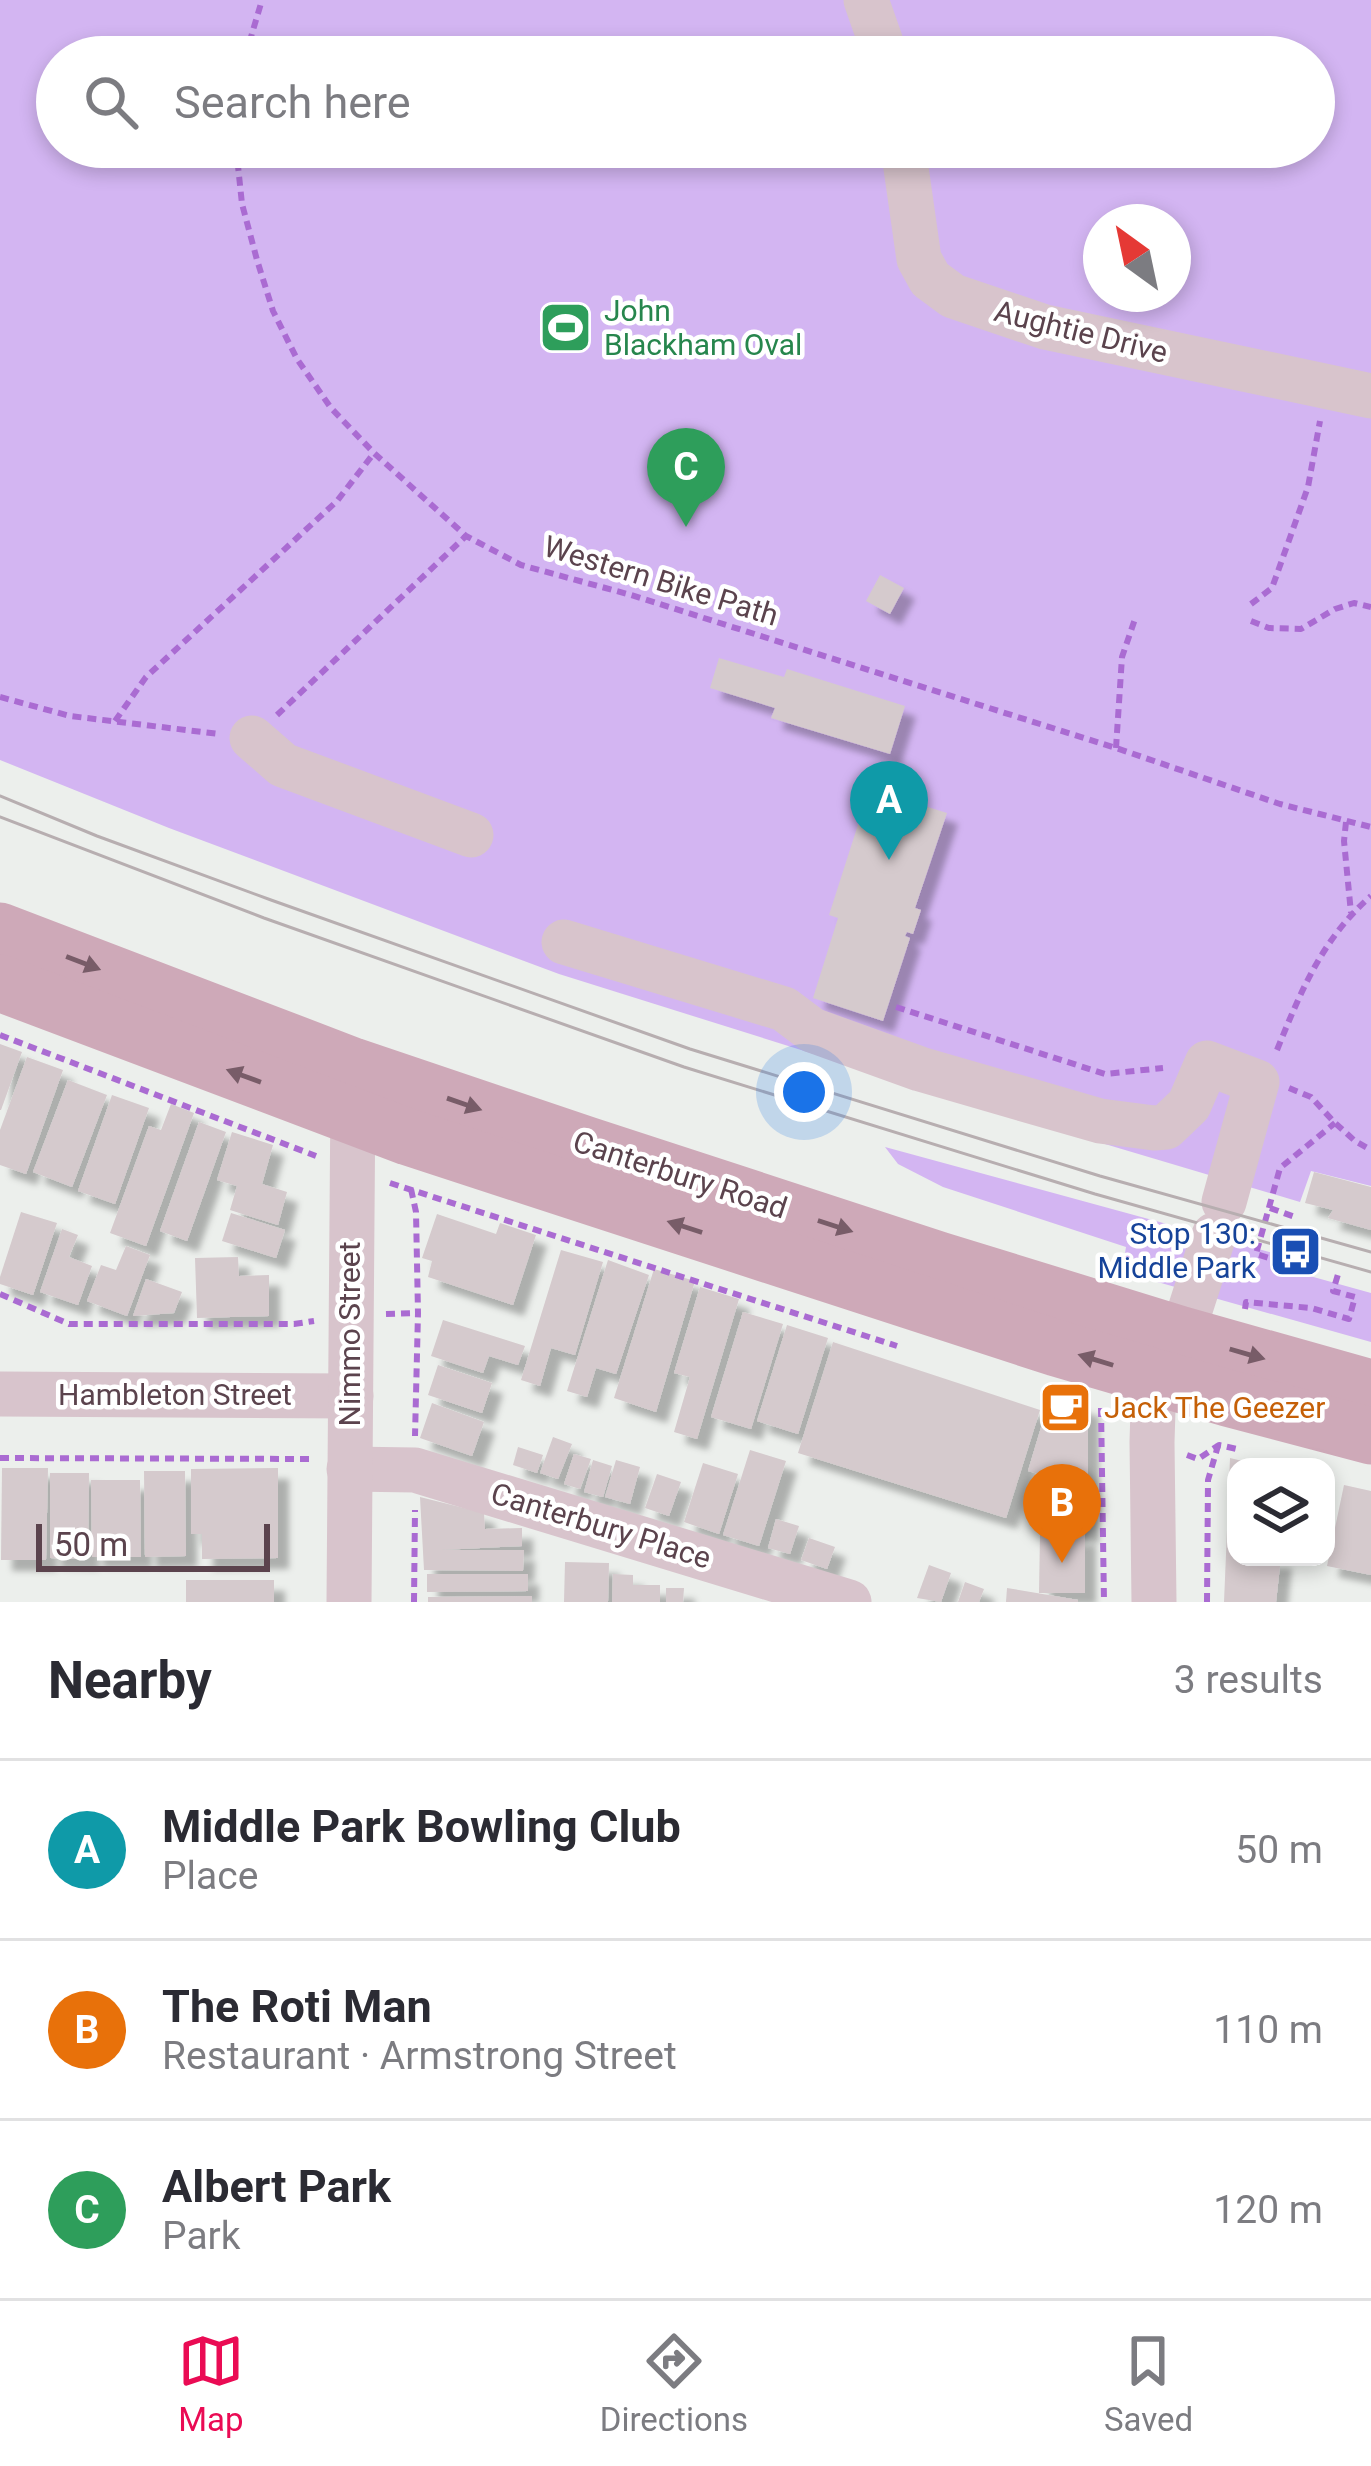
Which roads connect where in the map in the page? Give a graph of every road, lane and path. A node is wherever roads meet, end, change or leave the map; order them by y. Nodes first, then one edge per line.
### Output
1 (262, 0) edge
2 (866, 0) edge
3 (251, 36) edge
4 (879, 36) edge
5 (238, 168) edge
6 (906, 168) edge
7 (1349, 392) edge
8 (374, 453) junction
9 (466, 536) junction
10 (1251, 604) dead end
11 (1371, 607) edge
12 (1136, 616) dead end
13 (1251, 621) dead end
14 (0, 698) edge
15 (115, 722) junction
16 (252, 738) junction
17 (1116, 748) junction
18 (1346, 822) junction
19 (1371, 827) edge
20 (471, 835) dead end
21 (1371, 896) edge
22 (1351, 913) junction
23 (0, 931) edge
24 (564, 942) dead end
25 (0, 983) edge
26 (896, 1006) dead end
27 (0, 1035) edge
28 (1207, 1063) junction
29 (1276, 1067) dead end
30 (1275, 1082) dead end
31 (353, 1118) junction
32 (1335, 1124) junction
33 (1371, 1150) edge
34 (411, 1189) junction
35 (1270, 1208) junction
36 (1295, 1217) dead end
37 (1282, 1262) dead end
38 (1339, 1271) dead end
39 (0, 1294) edge
40 (418, 1312) junction
41 (1244, 1313) dead end
42 (351, 1316) junction
43 (908, 1349) dead end
44 (1168, 1356) junction
45 (1371, 1388) edge
46 (0, 1394) edge
47 (351, 1396) junction
48 (1111, 1420) dead end
49 (1371, 1436) edge
50 (1220, 1445) junction
51 (1176, 1450) dead end
52 (1258, 1454) dead end
53 (0, 1457) edge
54 (349, 1463) junction
55 (415, 1470) junction
56 (349, 1602) edge
57 (414, 1602) edge
58 (849, 1602) edge
59 (1104, 1602) edge
60 (1154, 1602) edge
61 (1207, 1602) edge

1 - 3 path
2 - 4 street
5 - 8 path, Western Bike Path
6 - 7 street, Aughtie Drive
7 - 10 path
8 - 9 path, Western Bike Path
8 - 15 path
9 - 16 path
9 - 17 path, Western Bike Path
11 - 13 path
12 - 17 path
14 - 15 path
15 - 16 path
16 - 20 street
17 - 18 path, Western Bike Path
18 - 19 path, Western Bike Path
18 - 22 path
21 - 22 path
22 - 29 path
23 -> 31 main road, Canterbury Road
24 - 28 street
31 -> 25 main road, Canterbury Road
26 - 28 path
27 - 31 path
28 - 44 street
30 - 32 path
31 - 34 path
31 - 42 street, Nimmo Street
31 - 44 main road, Canterbury Road
32 - 33 path
32 - 35 path
34 - 40 path
34 - 43 path
35 - 36 path
35 - 37 path
38 - 41 path
39 - 42 path
40 - 42 path
40 - 55 path
42 - 47 street, Nimmo Street
44 -> 45 main road, Canterbury Road
44 - 49 main road, Canterbury Road
44 - 60 street
46 - 47 street, Hambleton Street
47 - 54 street, Nimmo Street
48 - 59 path
50 - 51 path
50 - 52 path
50 - 61 path
53 - 54 path
54 - 55 street, Canterbury Place
54 - 56 street, Nimmo Street
55 - 57 path
55 - 58 street, Canterbury Place

